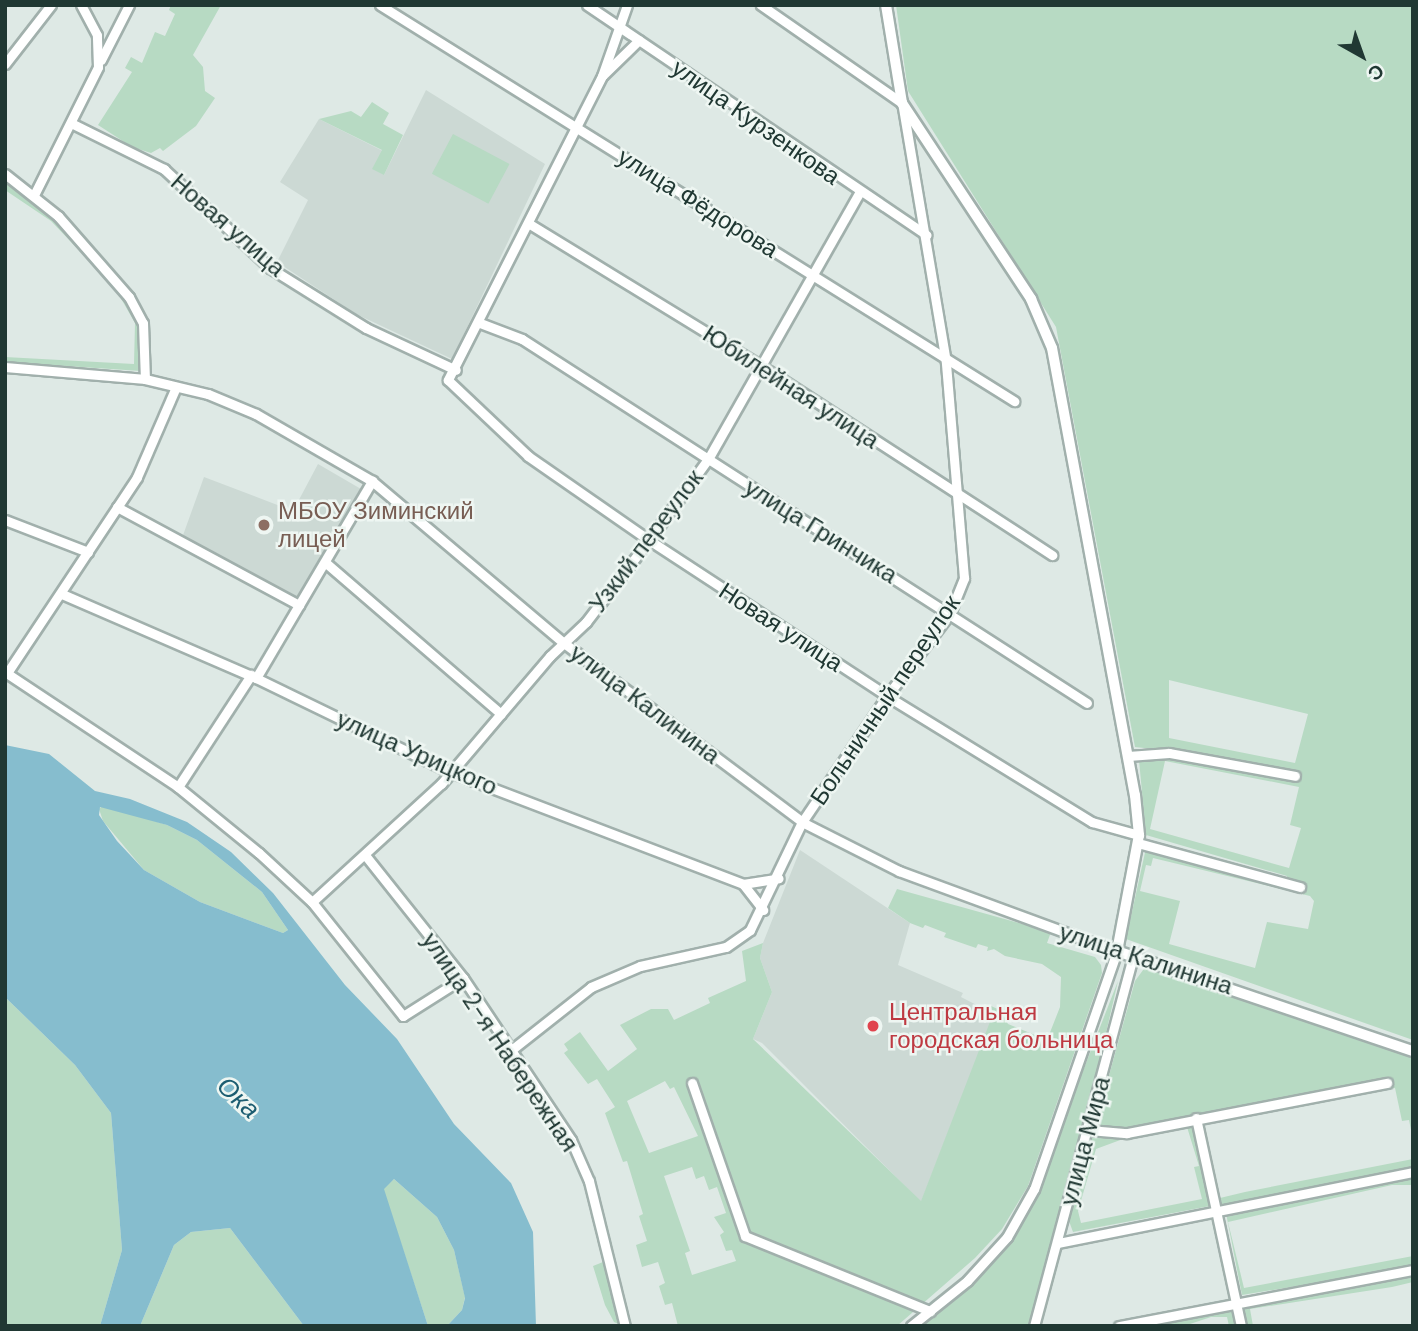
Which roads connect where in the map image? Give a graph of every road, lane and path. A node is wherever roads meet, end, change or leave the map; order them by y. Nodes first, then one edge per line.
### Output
1 (51, 5) edge
2 (81, 5) edge
3 (129, 5) edge
4 (380, 5) edge
5 (587, 5) edge
6 (627, 5) edge
7 (761, 5) edge
8 (885, 6) edge
9 (619, 26) junction
10 (639, 40) junction
11 (5, 64) edge
12 (98, 67) junction
13 (602, 76) junction
14 (902, 103) junction
15 (73, 124) junction
16 (575, 126) junction
17 (5, 174) edge
18 (859, 193) junction
19 (34, 195) junction
20 (528, 223) junction
21 (927, 235) junction
22 (812, 274) junction
23 (480, 323) junction
24 (946, 362) junction
25 (758, 363) junction
26 (5, 367) edge
27 (456, 370) junction
28 (145, 379) junction
29 (176, 387) junction
30 (1014, 401) dead end
31 (708, 459) junction
32 (372, 481) junction
33 (959, 496) junction
34 (117, 507) junction
35 (5, 520) edge
36 (649, 540) junction
37 (88, 552) junction
38 (1052, 555) dead end
39 (326, 563) junction
40 (62, 594) junction
41 (299, 605) junction
42 (950, 613) junction
43 (564, 643) junction
44 (6, 672) edge
45 (253, 676) junction
46 (887, 696) junction
47 (1087, 703) dead end
48 (501, 714) junction
49 (1128, 756) junction
50 (450, 772) junction
51 (1295, 776) dead end
52 (178, 787) junction
53 (802, 822) junction
54 (1138, 839) junction
55 (365, 855) junction
56 (779, 878) junction
57 (743, 884) junction
58 (1300, 887) dead end
59 (312, 902) junction
60 (763, 909) junction
61 (1117, 951) junction
62 (1133, 956) junction
63 (463, 978) junction
64 (510, 1051) junction
65 (1413, 1051) edge
66 (692, 1083) dead end
67 (1387, 1083) dead end
68 (1196, 1118) junction
69 (1089, 1130) junction
70 (1413, 1172) edge
71 (1217, 1209) junction
72 (1058, 1243) junction
73 (1413, 1270) edge
74 (1236, 1305) junction
75 (930, 1311) junction
76 (625, 1326) edge
77 (911, 1326) edge
78 (1034, 1326) edge
79 (1119, 1326) edge
80 (1241, 1326) edge

1 - 11 street
2 - 12 street
3 - 12 street
4 - 16 street, улица Фёдорова
5 - 9 street, улица Курзенкова
6 - 9 street
7 - 14 street
8 - 14 street
9 - 10 street, улица Курзенкова
9 - 13 street
10 - 13 street
10 - 18 street, улица Курзенкова
12 - 15 street
13 - 16 street
14 - 21 street, Больничный переулок
14 - 49 street
15 - 19 street
15 - 27 street, Новая улица
16 - 20 street
16 - 22 street, улица Фёдорова
17 - 19 street
18 - 21 street, улица Курзенкова
18 - 22 street, Узкий переулок
19 - 28 street
20 - 23 street
20 - 25 street, Юбилейная улица
21 - 24 street, Больничный переулок
22 - 24 street, улица Фёдорова
22 - 25 street, Узкий переулок
23 - 27 street
23 - 31 street, улица Гринчика
24 - 30 street, улица Фёдорова
24 - 33 street, Больничный переулок
25 - 31 street, Узкий переулок
25 - 33 street, Юбилейная улица
26 - 28 street, улица Калинина
27 - 36 street, Новая улица
28 - 29 street, улица Калинина
29 - 32 street, улица Калинина
29 - 34 street
31 - 36 street, Узкий переулок
31 - 42 street, улица Гринчика
32 - 39 street
32 - 43 street, улица Калинина
33 - 38 street, Юбилейная улица
33 - 42 street, Больничный переулок
34 - 37 street
34 - 41 street
35 - 37 street
36 - 43 street, Узкий переулок
36 - 46 street, Новая улица
37 - 40 street
39 - 41 street
39 - 48 street
40 - 44 street
40 - 45 street, улица Урицкого
41 - 45 street
42 - 46 street, Больничный переулок
42 - 47 street, улица Гринчика
43 - 48 street, Узкий переулок
43 - 53 street, улица Калинина
44 - 52 street
45 - 50 street, улица Урицкого
45 - 52 street
46 - 53 street, Больничный переулок
46 - 54 street, Новая улица
48 - 50 street, Узкий переулок
49 - 51 street
49 - 54 street
50 - 55 street, Узкий переулок
50 - 57 street, улица Урицкого
52 - 59 street
53 - 56 street, Больничный переулок
53 - 61 street, улица Калинина
54 - 58 street, Новая улица
54 - 61 street
55 - 59 street, Узкий переулок
55 - 63 street, улица 2-я Набережная
56 - 57 street
56 - 60 street, Больничный переулок
57 - 60 street
59 - 63 street
60 - 64 street, Больничный переулок
61 - 62 street, улица Калинина
61 - 75 street
62 - 65 street, улица Калинина
62 - 69 street, улица Мира
63 - 64 street, улица 2-я Набережная
64 - 76 street, улица 2-я Набережная
66 - 75 street
67 - 68 street
68 - 69 street
68 - 71 street
69 - 72 street, улица Мира
70 - 71 street
71 - 72 street
71 - 74 street
72 - 78 street, улица Мира
73 - 74 street
74 - 79 street
74 - 80 street
75 - 77 street

